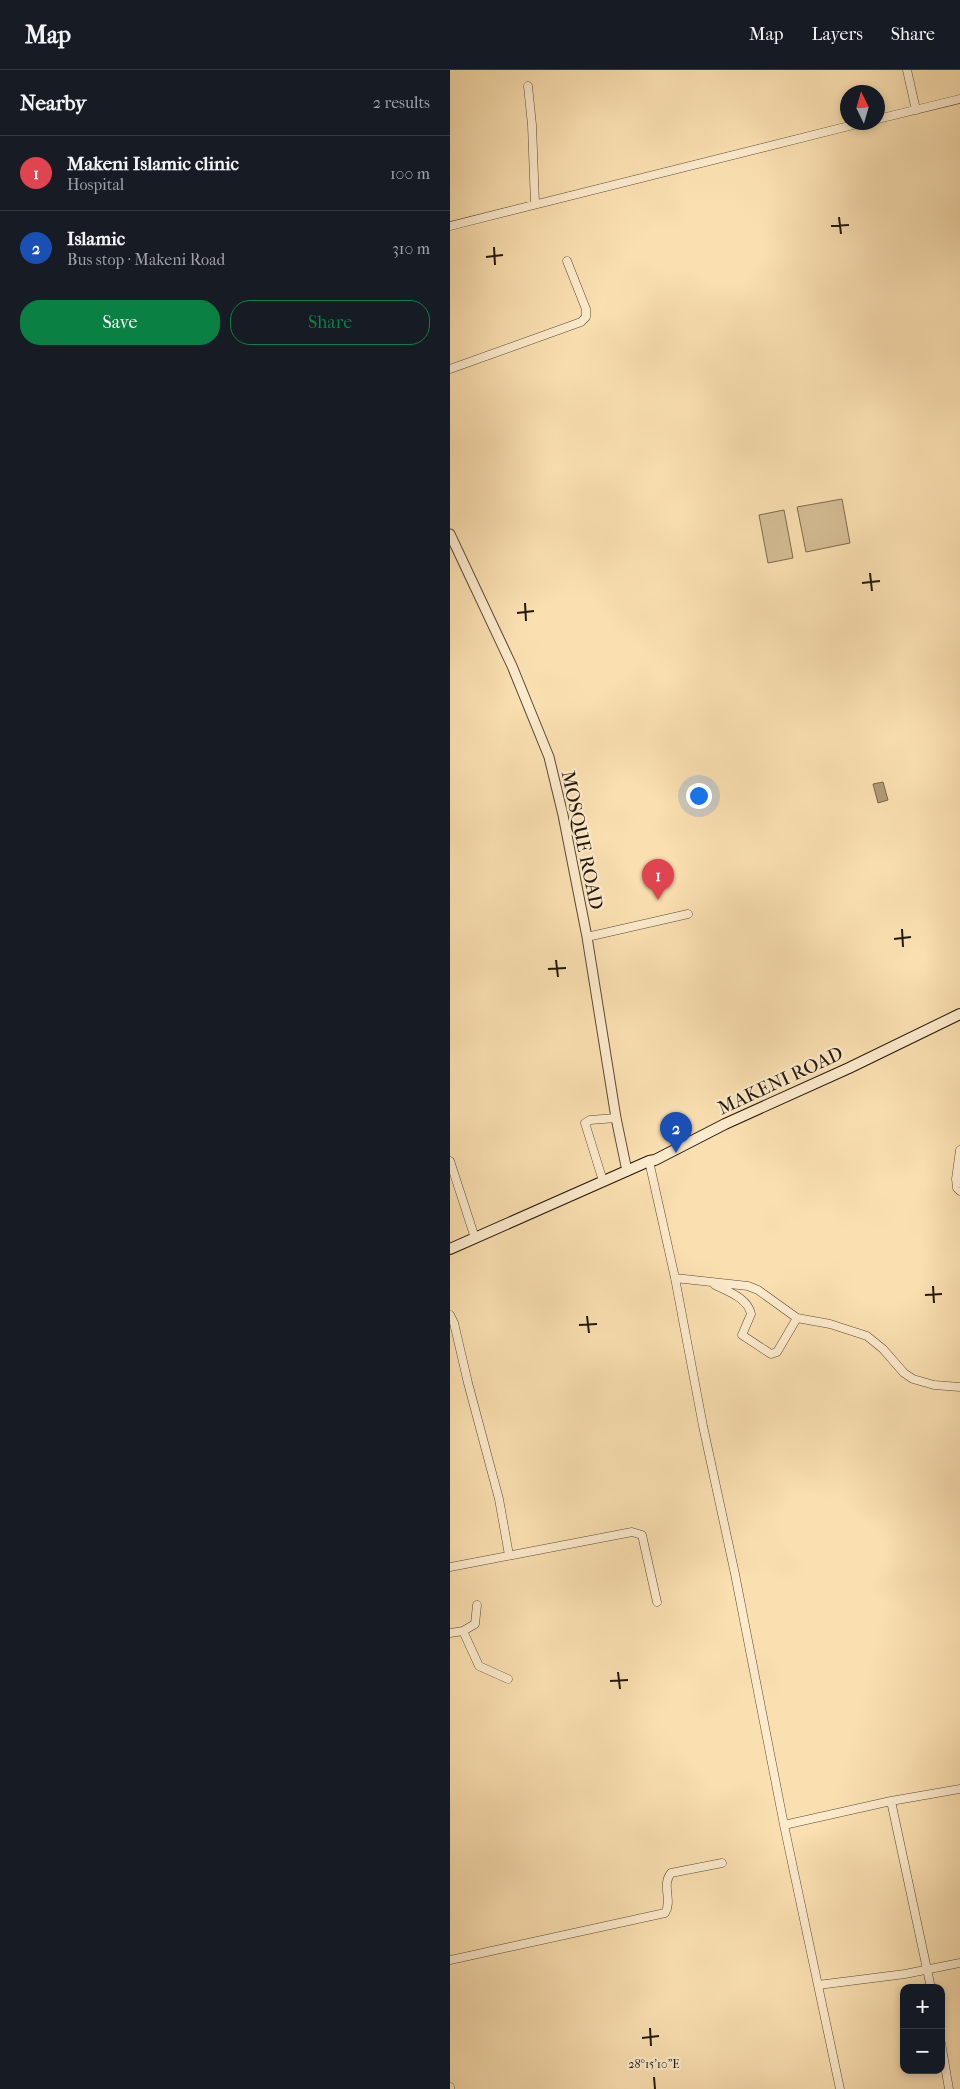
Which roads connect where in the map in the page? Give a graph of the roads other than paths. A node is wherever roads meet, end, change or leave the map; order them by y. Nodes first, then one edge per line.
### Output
1 (907, 70) edge
2 (528, 86) dead end
3 (960, 99) edge
4 (916, 110) junction
5 (885, 117) edge
6 (840, 128) edge
7 (535, 204) junction
8 (450, 226) edge
9 (567, 261) dead end
10 (450, 369) edge
11 (450, 534) edge
12 (688, 914) dead end
13 (587, 937) junction
14 (960, 1014) edge
15 (616, 1118) junction
16 (960, 1150) edge
17 (649, 1161) junction
18 (450, 1162) edge
19 (627, 1171) junction
20 (603, 1181) junction
21 (960, 1191) edge
22 (475, 1238) junction
23 (450, 1249) edge
24 (675, 1278) junction
25 (709, 1282) junction
26 (450, 1315) edge
27 (797, 1318) junction
28 (960, 1387) edge
29 (509, 1555) junction
30 (450, 1567) edge
31 (657, 1602) dead end
32 (477, 1605) dead end
33 (463, 1630) junction
34 (450, 1633) edge
35 (508, 1679) dead end
36 (960, 1789) edge
37 (891, 1801) junction
38 (784, 1825) junction
39 (722, 1863) dead end
40 (450, 1960) edge
41 (960, 1963) edge
42 (927, 1969) junction
43 (930, 1984) edge
44 (818, 1985) junction
45 (945, 2066) edge
46 (840, 2089) edge
47 (949, 2089) edge

1 - 4 street
2 - 7 street
3 - 4 street
4 - 5 street
6 - 7 street
7 - 8 street
9 - 10 street
11 - 13 street, MOSQUE ROAD
12 - 13 street
13 - 15 street, MOSQUE ROAD
14 - 17 main road, MAKENI ROAD
15 - 19 street, MOSQUE ROAD
15 - 20 street
16 - 21 street
17 - 19 main road, MAKENI ROAD
17 - 24 street
18 - 22 street
19 - 20 main road, MAKENI ROAD
20 - 22 main road, MAKENI ROAD
22 - 23 main road, MAKENI ROAD
24 - 25 street
24 - 38 street
25 - 27 street
25 - 27 street
26 - 29 street
27 - 28 street
29 - 30 street
29 - 31 street
32 - 33 street
33 - 34 street
33 - 35 street
36 - 37 street
37 - 38 street
37 - 42 street
38 - 44 street
39 - 40 street
41 - 42 street
42 - 43 street
42 - 44 street
44 - 46 street
45 - 47 street

